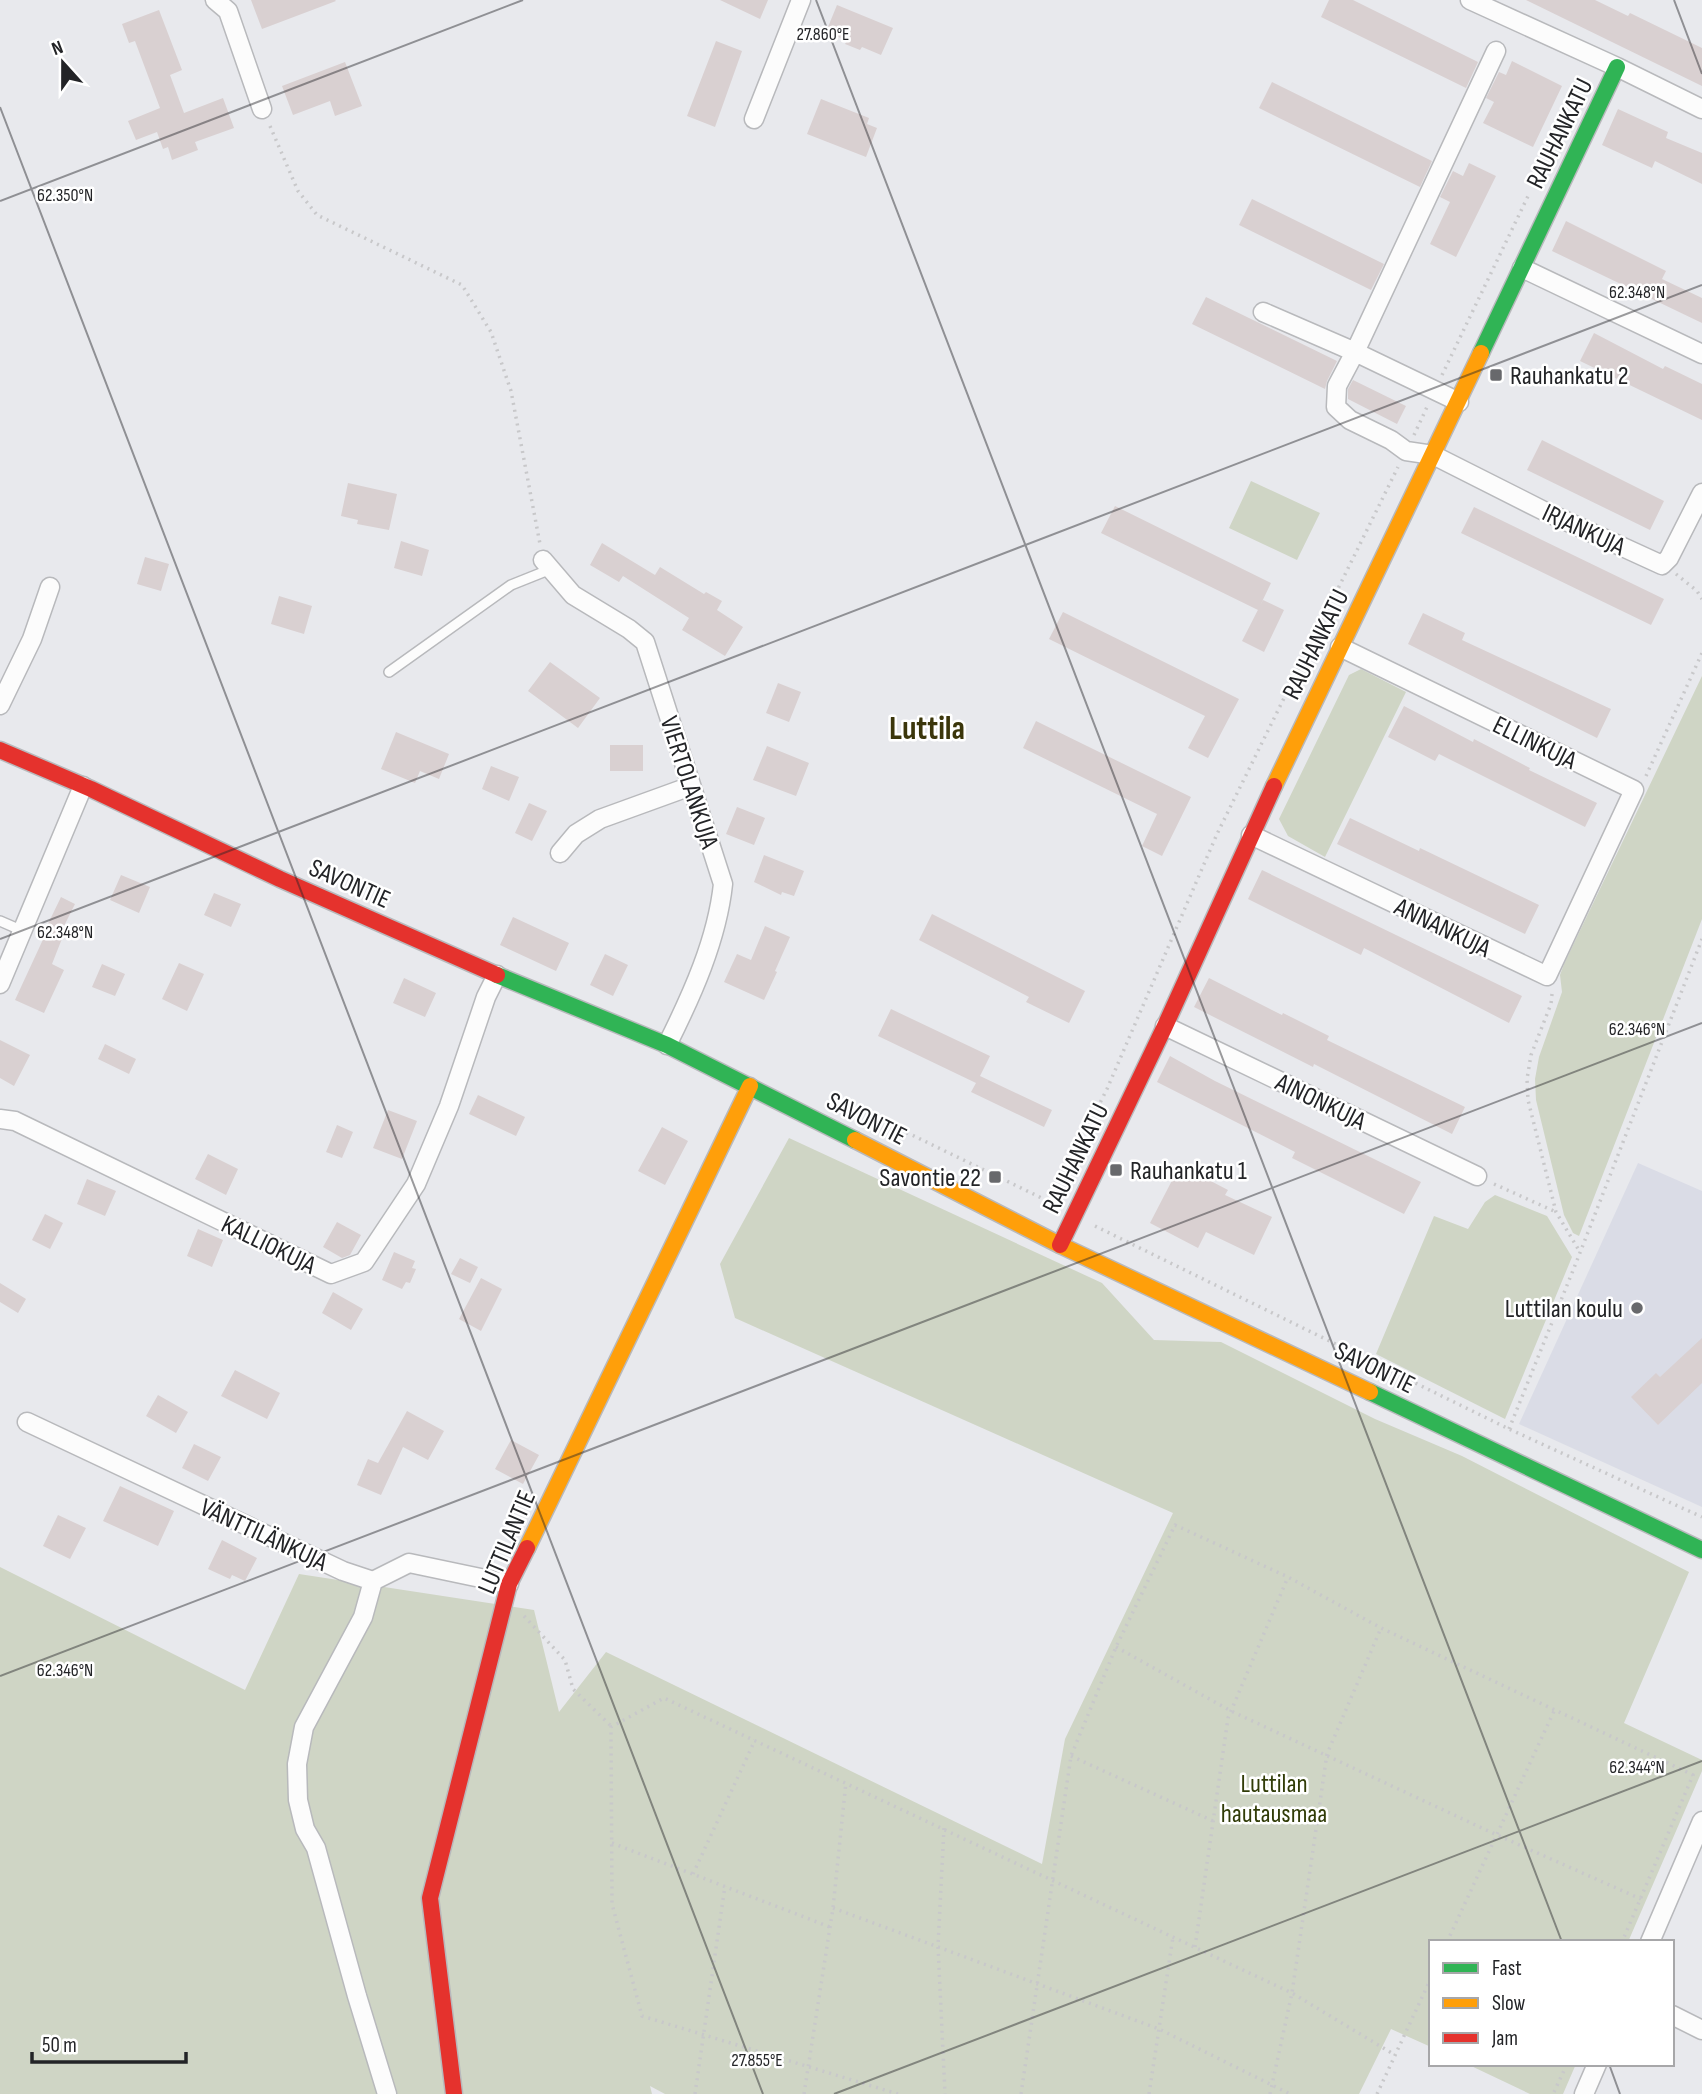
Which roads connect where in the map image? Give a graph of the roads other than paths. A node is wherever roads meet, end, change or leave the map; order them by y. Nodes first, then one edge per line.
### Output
1 (215, 0) edge
2 (801, 0) edge
3 (1470, 0) edge
4 (1496, 51) dead end
5 (1618, 67) junction
6 (262, 108) road end
7 (1702, 108) edge
8 (754, 119) dead end
9 (1522, 268) junction
10 (1263, 312) dead end
11 (1355, 352) junction
12 (1702, 354) edge
13 (1459, 402) junction
14 (1433, 455) junction
15 (1702, 493) edge
16 (547, 565) joint
17 (50, 587) dead end
18 (1340, 647) junction
19 (389, 672) dead end
20 (0, 705) edge
21 (0, 750) edge
22 (83, 786) junction
23 (691, 786) junction
24 (1251, 835) junction
25 (560, 853) dead end
26 (0, 921) edge
27 (23, 931) junction
28 (497, 975) junction
29 (1547, 976) joint
30 (0, 985) edge
31 (1165, 1026) junction
32 (667, 1045) junction
33 (750, 1086) junction
34 (0, 1119) edge
35 (1477, 1177) road end
36 (1060, 1245) junction
37 (27, 1422) dead end
38 (1702, 1550) edge
39 (373, 1581) junction
40 (508, 1590) junction
41 (1702, 1821) edge
42 (1651, 1940) edge
43 (1674, 2016) edge
44 (1702, 2030) edge
45 (1596, 2066) edge
46 (387, 2094) edge
47 (454, 2094) edge
48 (1584, 2094) edge

1 - 6 street
2 - 8 street
3 - 5 street
4 - 11 street
5 - 7 street
5 - 9 street, RAUHANKATU
9 - 12 street
9 - 13 street, RAUHANKATU
10 - 11 street
11 - 13 street
11 - 14 street, IRJANKUJA
13 - 14 street, RAUHANKATU
14 - 15 street, IRJANKUJA
14 - 18 street, RAUHANKATU
16 - 19 lane
16 - 23 street, VIERTOLANKUJA
17 - 20 street
18 - 24 street, RAUHANKATU
18 - 29 street, ELLINKUJA
21 - 22 street, SAVONTIE
22 - 27 street
22 - 28 street, SAVONTIE
23 - 25 street
23 - 32 street, VIERTOLANKUJA
24 - 29 street, ANNANKUJA
24 - 31 street, RAUHANKATU
26 - 27 lane
27 - 30 street
28 - 32 street, SAVONTIE
28 - 34 street, KALLIOKUJA
31 - 35 street, AINONKUJA
31 - 36 street, RAUHANKATU
32 - 33 street, SAVONTIE
33 - 36 street, SAVONTIE
33 - 40 street, LUTTILANTIE
36 - 38 street, SAVONTIE
37 - 39 street, VÄNTTILÄNKUJA
39 - 40 street
39 - 46 street
40 - 47 street, LUTTILANTIE
41 - 42 street
43 - 44 street
45 - 48 street

